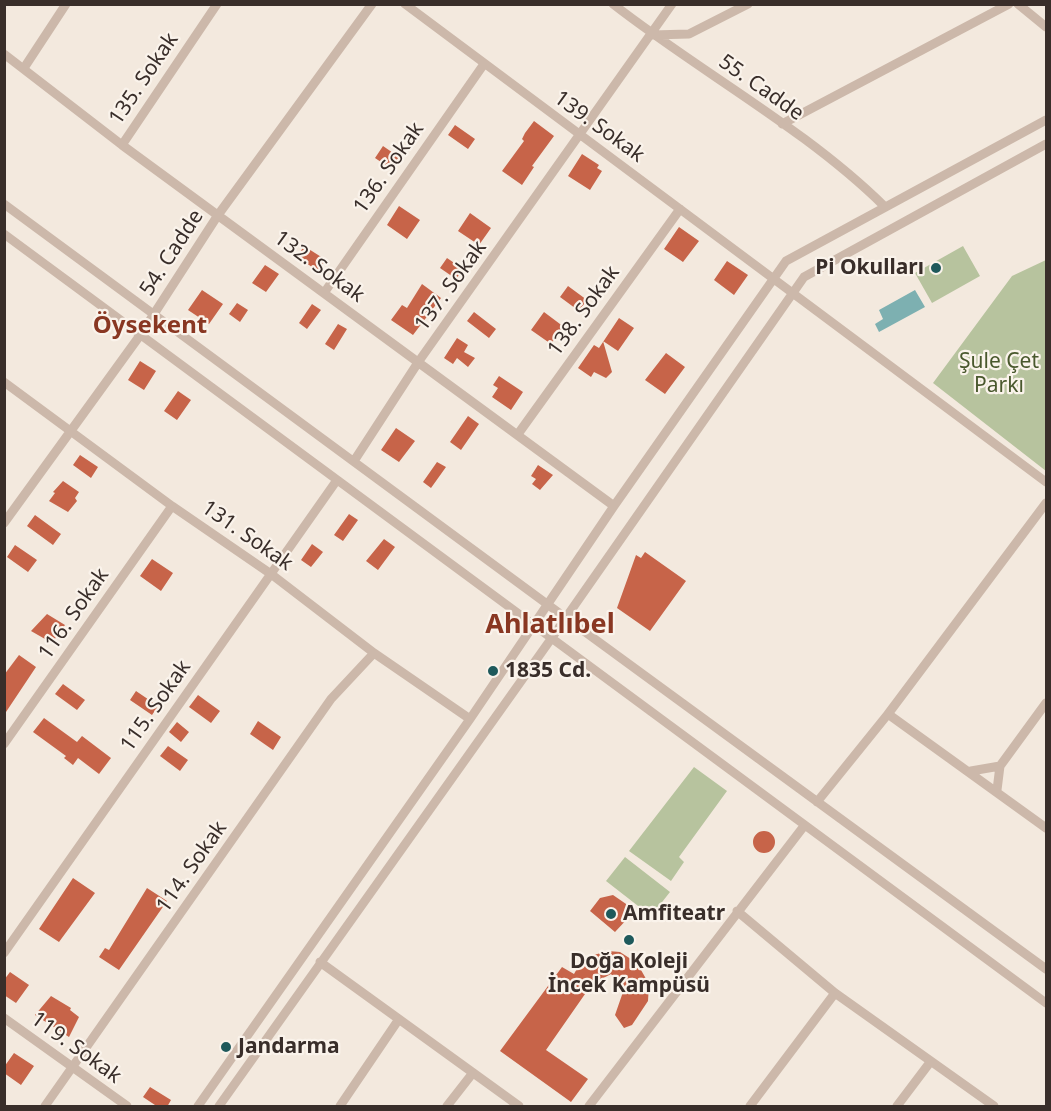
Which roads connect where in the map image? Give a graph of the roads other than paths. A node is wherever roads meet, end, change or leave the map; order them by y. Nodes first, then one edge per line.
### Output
1 (66, 4) edge
2 (217, 4) edge
3 (372, 4) edge
4 (613, 4) edge
5 (672, 4) edge
6 (748, 4) edge
7 (1009, 4) edge
8 (1018, 4) edge
9 (408, 5) edge
10 (1047, 27) edge
11 (652, 35) junction
12 (4, 54) edge
13 (484, 64) junction
14 (24, 68) junction
15 (1047, 120) edge
16 (782, 124) junction
17 (581, 136) junction
18 (1047, 144) edge
19 (122, 145) junction
20 (4, 204) edge
21 (884, 206) junction
22 (680, 209) junction
23 (218, 215) junction
24 (4, 234) edge
25 (772, 278) junction
26 (793, 292) junction
27 (324, 293) junction
28 (154, 312) junction
29 (141, 334) junction
30 (419, 361) junction
31 (4, 382) edge
32 (71, 429) junction
33 (518, 434) junction
34 (354, 461) junction
35 (337, 480) junction
36 (1047, 482) edge
37 (1047, 503) edge
38 (172, 506) junction
39 (614, 506) junction
40 (4, 523) edge
41 (271, 574) junction
42 (548, 604) junction
43 (566, 618) junction
44 (533, 626) junction
45 (551, 639) junction
46 (374, 653) junction
47 (1047, 704) edge
48 (888, 714) junction
49 (470, 719) junction
50 (4, 744) edge
51 (1000, 766) junction
52 (970, 771) junction
53 (997, 790) junction
54 (817, 802) junction
55 (804, 826) junction
56 (1047, 828) edge
57 (737, 911) junction
58 (4, 953) edge
59 (320, 962) junction
60 (1047, 969) edge
61 (835, 993) junction
62 (1047, 1003) edge
63 (4, 1018) edge
64 (399, 1019) junction
65 (931, 1061) junction
66 (74, 1068) junction
67 (472, 1074) junction
68 (45, 1107) edge
69 (127, 1107) edge
70 (198, 1107) edge
71 (219, 1107) edge
72 (340, 1107) edge
73 (447, 1107) edge
74 (519, 1107) edge
75 (589, 1107) edge
76 (750, 1107) edge
77 (897, 1107) edge
78 (994, 1107) edge

1 - 14 street
2 - 19 street, 135. Sokak
3 - 23 street, 54. Cadde
4 - 11 street, 55. Cadde
5 - 11 street, 137. Sokak
6 - 11 street
7 - 16 street
8 - 10 street
9 - 13 street, 139. Sokak
11 - 16 street, 55. Cadde
11 - 17 street, 137. Sokak
12 - 14 street, 132. Sokak
13 - 17 street, 139. Sokak
13 - 27 street, 136. Sokak
14 - 19 street, 132. Sokak
15 - 21 street
16 - 21 street, 55. Cadde
17 - 22 street, 139. Sokak
17 - 30 street, 137. Sokak
18 - 26 street
19 - 23 street, 132. Sokak
20 - 28 street
21 - 25 street
22 - 25 street, 139. Sokak
22 - 33 street, 138. Sokak
23 - 27 street, 132. Sokak
23 - 28 street, 54. Cadde
24 - 29 street
25 - 26 street, 139. Sokak
25 - 39 street
26 - 36 street, 139. Sokak
26 - 43 street
27 - 30 street, 132. Sokak
28 - 29 street, 54. Cadde
28 - 34 street
29 - 32 street, 54. Cadde
29 - 35 street
30 - 33 street, 132. Sokak
30 - 34 street, 137. Sokak
31 - 32 street, 131. Sokak
32 - 38 street, 131. Sokak
32 - 40 street, 54. Cadde
33 - 39 street, 132. Sokak
34 - 42 street
35 - 41 street, 115. Sokak
35 - 44 street
37 - 48 street
38 - 41 street, 131. Sokak
38 - 50 street, 116. Sokak
39 - 42 street
41 - 46 street, 131. Sokak
41 - 58 street, 115. Sokak
42 - 43 street
42 - 44 street
43 - 45 street
43 - 54 street
44 - 45 street
44 - 49 street
45 - 55 street
45 - 59 street
46 - 49 street, 131. Sokak
46 - 66 street, 114. Sokak
47 - 51 street
48 - 52 street
48 - 54 street
49 - 70 street
51 - 52 street
51 - 53 street
52 - 53 street
53 - 56 street
54 - 60 street
55 - 57 street
55 - 62 street
57 - 61 street
57 - 75 street
59 - 64 street
59 - 71 street
61 - 65 street
61 - 76 street
63 - 66 street, 119. Sokak
64 - 67 street
64 - 72 street
65 - 77 street
65 - 78 street
66 - 68 street, 114. Sokak
66 - 69 street, 119. Sokak
67 - 73 street
67 - 74 street

